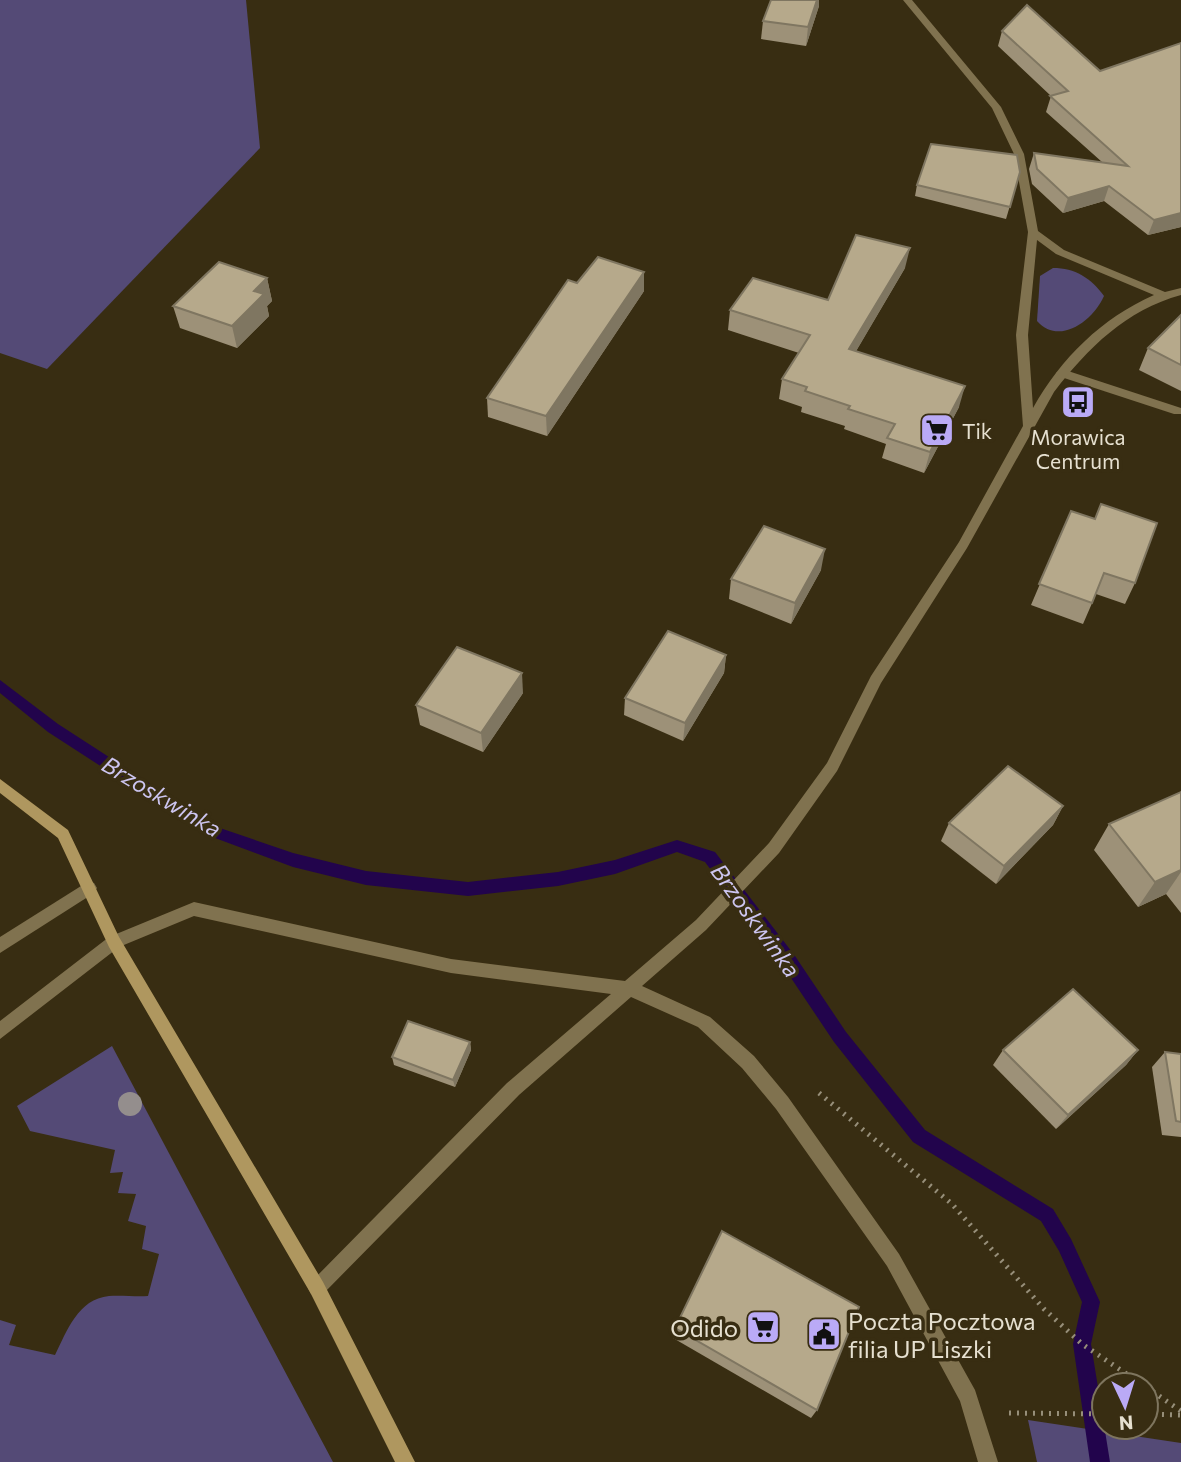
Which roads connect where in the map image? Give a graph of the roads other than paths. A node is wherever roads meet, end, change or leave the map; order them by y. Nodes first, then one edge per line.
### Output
1 (907, 0) edge
2 (1033, 232) junction
3 (1181, 291) edge
4 (1163, 295) junction
5 (1062, 373) junction
6 (1178, 411) dead end
7 (1030, 427) junction
8 (0, 785) edge
9 (89, 888) junction
10 (114, 942) junction
11 (0, 946) edge
12 (631, 989) junction
13 (0, 1031) edge
14 (317, 1289) junction
15 (405, 1462) edge
16 (988, 1462) edge

1 - 2 street
2 - 4 street
2 - 7 street
3 - 4 street
4 - 5 street
5 - 6 street
5 - 7 street
7 - 12 street
8 - 9 street
9 - 10 street
9 - 11 street
10 - 12 street
10 - 13 street
10 - 14 street
12 - 14 street
12 - 16 street
14 - 15 street

